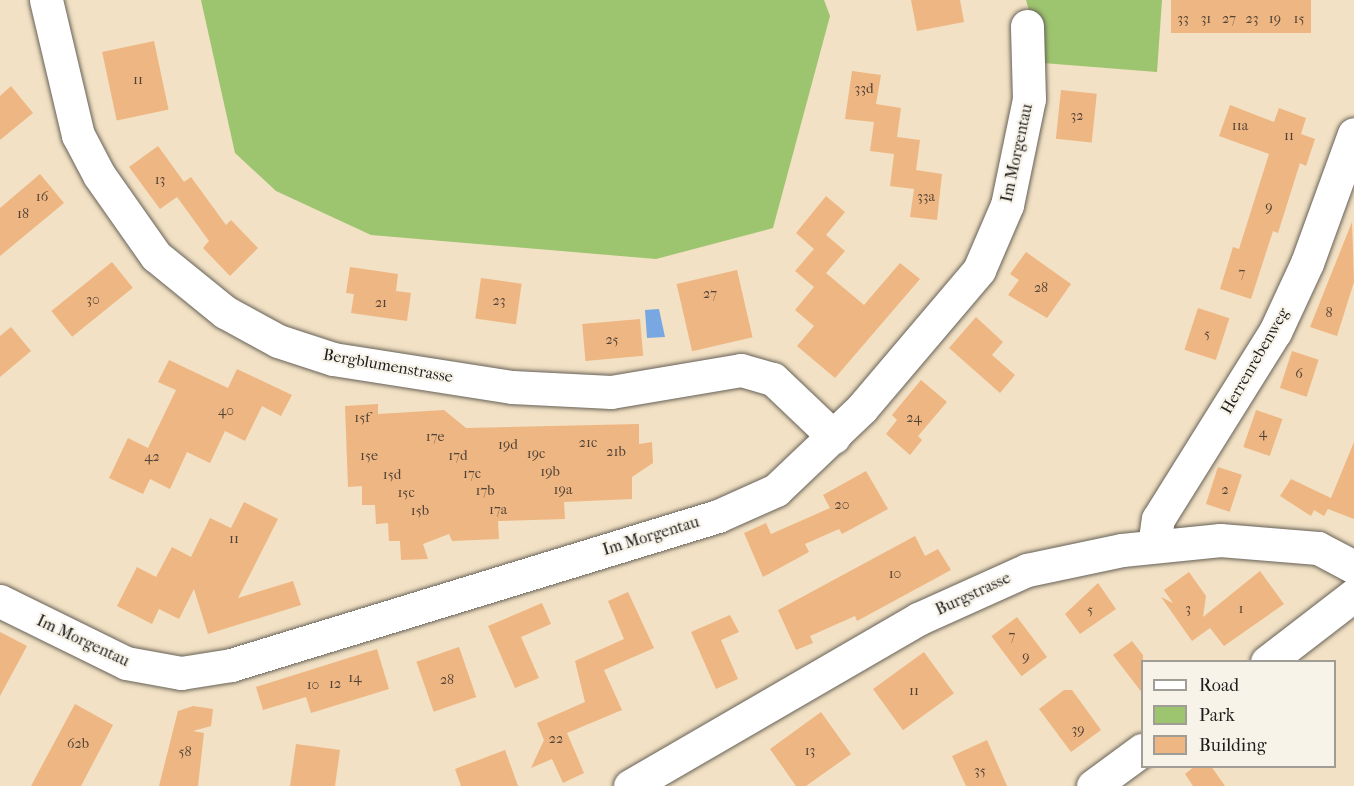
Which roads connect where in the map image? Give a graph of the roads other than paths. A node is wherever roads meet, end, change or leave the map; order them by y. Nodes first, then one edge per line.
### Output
1 (46, 0) edge
2 (1027, 26) dead end
3 (1352, 151) edge
4 (834, 437) junction
5 (1154, 546) junction
6 (1354, 567) edge
7 (1354, 595) edge
8 (0, 601) edge
9 (1270, 660) edge
10 (1141, 751) edge
11 (630, 786) edge
12 (1093, 786) edge

1 - 4 street, Bergblumenstrasse
2 - 4 street, Im Morgentau
3 - 5 street, Herrenrebenweg
4 - 8 street, Im Morgentau
5 - 6 street, Burgstrasse
5 - 11 street, Burgstrasse
7 - 9 street
10 - 12 street

